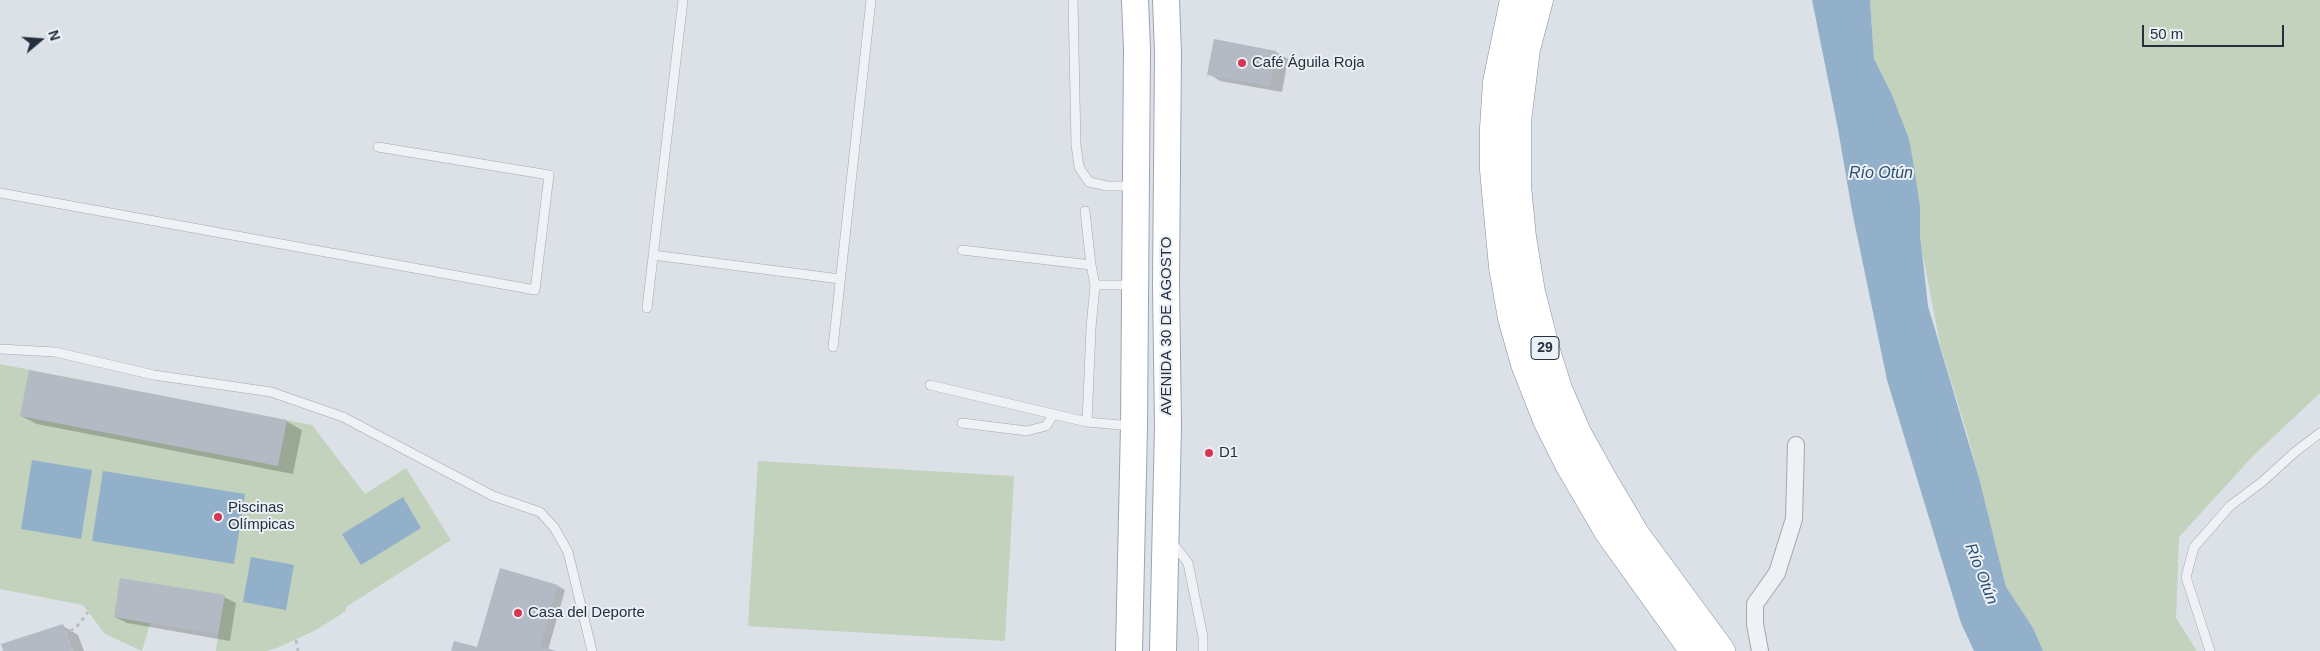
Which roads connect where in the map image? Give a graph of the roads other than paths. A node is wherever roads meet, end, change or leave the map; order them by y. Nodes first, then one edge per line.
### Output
1 (683, 0) edge
2 (871, 0) edge
3 (1073, 0) edge
4 (1135, 0) edge
5 (1166, 0) edge
6 (1176, 0) edge
7 (1514, 0) edge
8 (1539, 0) edge
9 (1168, 52) junction
10 (378, 147) dead end
11 (1136, 186) junction
12 (0, 193) edge
13 (1085, 211) dead end
14 (962, 250) dead end
15 (653, 255) junction
16 (1091, 266) junction
17 (840, 279) junction
18 (1096, 285) junction
19 (1136, 285) junction
20 (647, 308) dead end
21 (833, 347) dead end
22 (0, 349) edge
23 (930, 385) dead end
24 (1053, 415) junction
25 (1087, 422) junction
26 (962, 423) dead end
27 (1134, 426) junction
28 (2320, 433) edge
29 (1796, 445) dead end
30 (1166, 533) junction
31 (592, 651) edge
32 (1129, 651) edge
33 (1163, 651) edge
34 (1203, 651) edge
35 (1694, 651) edge
36 (1721, 651) edge
37 (1760, 651) edge
38 (2210, 651) edge

1 - 15 lane
2 - 17 lane
3 - 11 lane
4 - 11 main road, AVENIDA 30 DE AGOSTO
5 - 9 main road, AVENIDA 30 DE AGOSTO
6 - 9 street
7 - 35 highway, 29
8 - 36 highway, 29
9 - 30 main road, AVENIDA 30 DE AGOSTO
10 - 12 lane
11 - 19 main road, AVENIDA 30 DE AGOSTO
13 - 16 lane
14 - 16 lane
15 - 17 lane
15 - 20 lane
16 - 18 lane
17 - 21 lane
18 - 19 lane
18 - 25 lane
19 - 27 main road, AVENIDA 30 DE AGOSTO
22 - 31 lane
23 - 24 lane
24 - 25 lane
24 - 26 lane
25 - 27 lane
27 - 32 main road, AVENIDA 30 DE AGOSTO
28 - 38 lane
29 - 37 street
30 - 33 main road, AVENIDA 30 DE AGOSTO
30 - 34 lane

